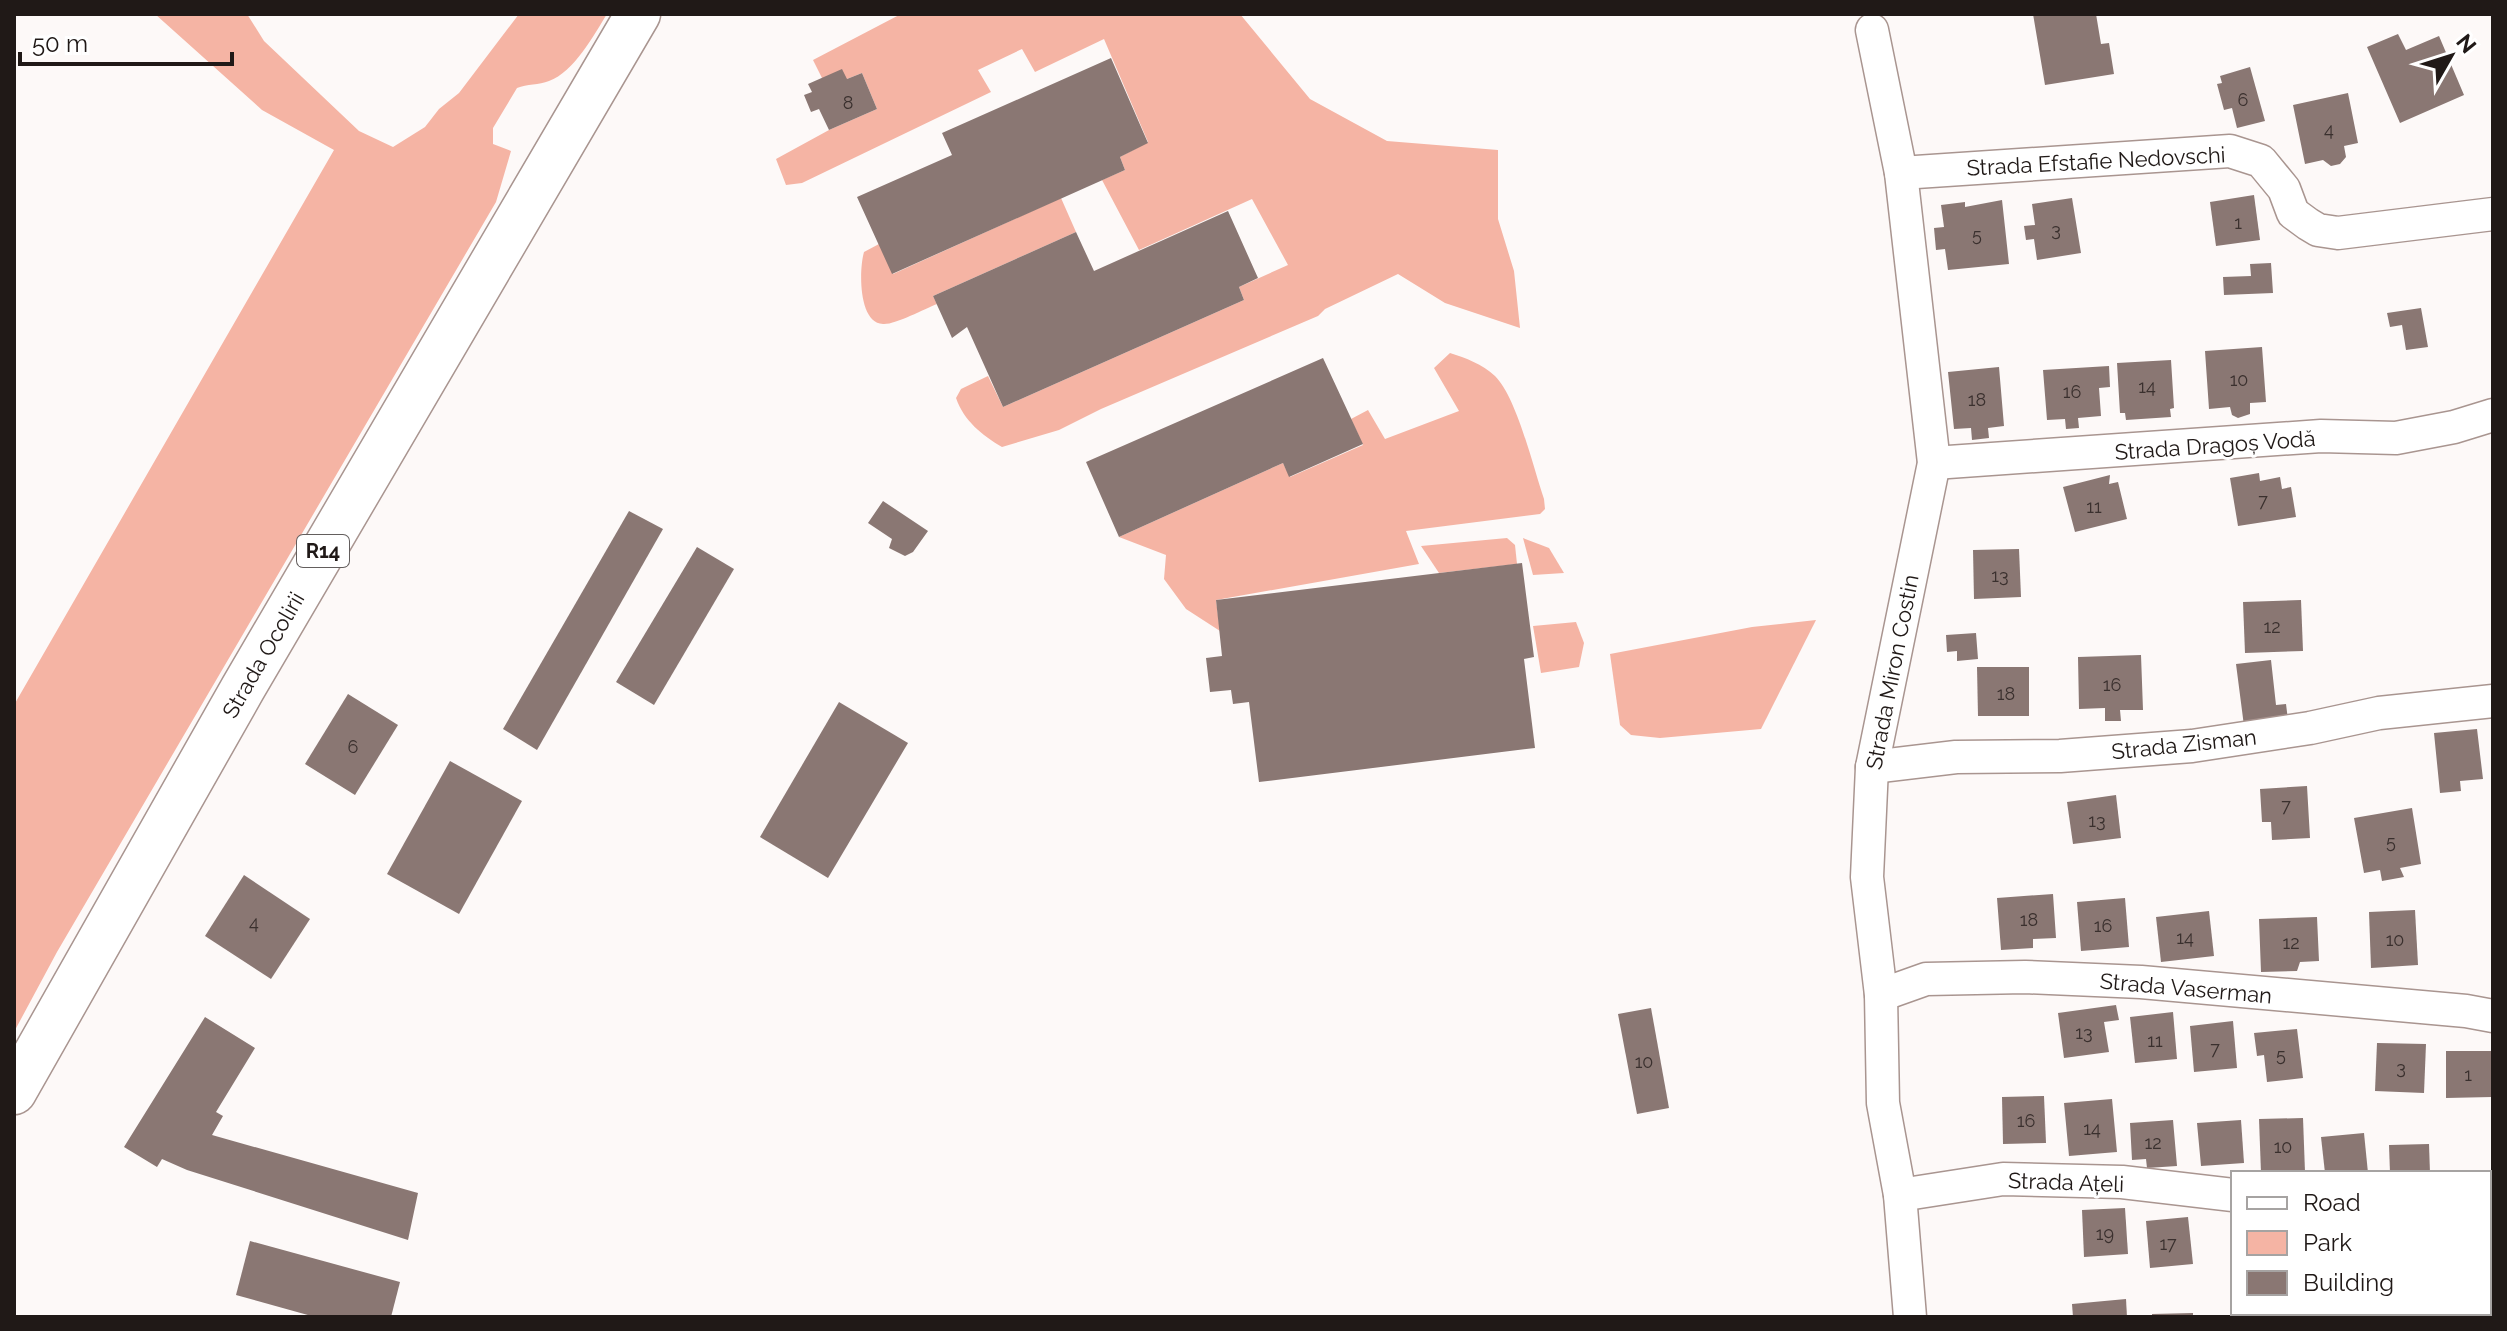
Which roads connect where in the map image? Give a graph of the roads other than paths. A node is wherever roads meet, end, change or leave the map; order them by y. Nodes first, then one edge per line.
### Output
1 (638, 14) edge
2 (1872, 30) dead end
3 (1901, 173) junction
4 (2493, 214) edge
5 (2493, 415) edge
6 (1934, 463) junction
7 (2493, 701) edge
8 (1872, 767) junction
9 (1881, 995) junction
10 (2493, 1016) edge
11 (14, 1092) edge
12 (1900, 1195) junction
13 (2231, 1195) edge
14 (1910, 1317) edge

1 - 11 main road, Strada Ocolirii / R14
2 - 3 street, Strada Miron Costin
3 - 4 street, Strada Efstafie Nedovschi
3 - 6 street, Strada Miron Costin
5 - 6 street, Strada Dragoș Vodă
6 - 8 street, Strada Miron Costin
7 - 8 street, Strada Zisman
8 - 9 street, Strada Miron Costin
9 - 10 street, Strada Vaserman
9 - 12 street, Strada Miron Costin
12 - 13 street, Strada Ațeli
12 - 14 street, Strada Miron Costin

